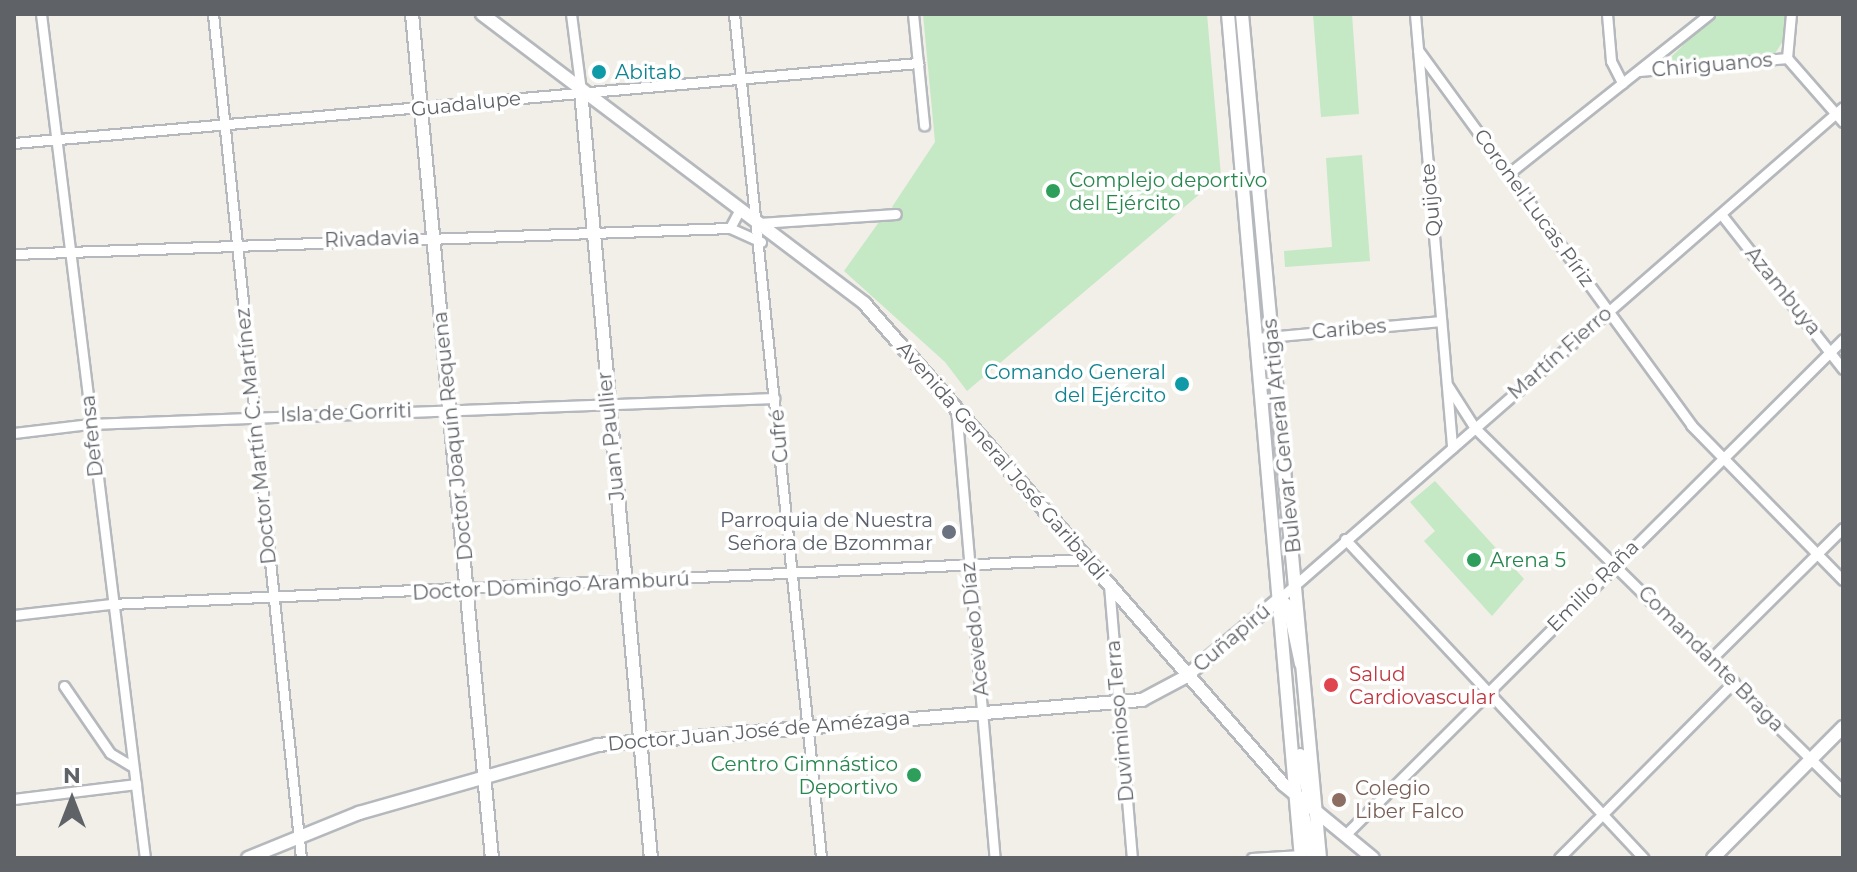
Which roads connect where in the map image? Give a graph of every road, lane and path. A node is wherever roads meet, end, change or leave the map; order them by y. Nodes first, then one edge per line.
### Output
1 (41, 14) edge
2 (213, 14) edge
3 (412, 14) edge
4 (482, 14) edge
5 (571, 14) edge
6 (734, 14) edge
7 (913, 14) edge
8 (1228, 14) edge
9 (1242, 14) edge
10 (1415, 14) edge
11 (1607, 14) edge
12 (1709, 14) edge
13 (1791, 14) edge
14 (1418, 50) junction
15 (1787, 58) junction
16 (918, 63) junction
17 (1638, 71) junction
18 (741, 79) junction
19 (1622, 83) junction
20 (581, 91) junction
21 (421, 109) junction
22 (1841, 114) edge
23 (924, 125) dead end
24 (227, 126) junction
25 (55, 141) junction
26 (14, 143) edge
27 (1508, 174) junction
28 (740, 209) junction
29 (896, 214) dead end
30 (1721, 214) junction
31 (759, 223) junction
32 (793, 224) junction
33 (730, 228) junction
34 (591, 232) junction
35 (433, 237) junction
36 (761, 242) junction
37 (237, 243) junction
38 (787, 244) junction
39 (70, 248) junction
40 (14, 254) edge
41 (1609, 310) junction
42 (1441, 321) junction
43 (1271, 336) junction
44 (1257, 338) junction
45 (1843, 339) edge
46 (1830, 352) junction
47 (1843, 369) edge
48 (1448, 386) junction
49 (775, 398) junction
50 (955, 400) junction
51 (607, 404) junction
52 (450, 408) junction
53 (253, 417) junction
54 (90, 424) junction
55 (1475, 428) junction
56 (14, 433) edge
57 (1452, 447) junction
58 (1720, 458) junction
59 (1843, 528) edge
60 (1345, 539) junction
61 (1817, 554) junction
62 (1088, 559) junction
63 (968, 565) junction
64 (1616, 565) junction
65 (792, 575) junction
66 (1843, 580) edge
67 (627, 583) junction
68 (1297, 584) junction
69 (1109, 585) junction
70 (468, 590) junction
71 (1279, 599) junction
72 (274, 600) junction
73 (111, 604) junction
74 (14, 615) edge
75 (1711, 659) junction
76 (1305, 672) junction
77 (1185, 677) junction
78 (1734, 682) junction
79 (64, 686) dead end
80 (1485, 693) junction
81 (1117, 702) junction
82 (1308, 710) junction
83 (1289, 712) junction
84 (983, 713) junction
85 (808, 726) junction
86 (1843, 727) edge
87 (1291, 734) junction
88 (642, 738) junction
89 (1811, 759) junction
90 (133, 767) junction
91 (485, 774) junction
92 (136, 784) junction
93 (1843, 791) edge
94 (1295, 795) junction
95 (14, 799) edge
96 (1316, 812) junction
97 (1603, 815) junction
98 (1345, 835) junction
99 (299, 837) junction
100 (1305, 857) edge
101 (145, 858) edge
102 (248, 858) edge
103 (301, 858) edge
104 (492, 858) edge
105 (651, 858) edge
106 (821, 858) edge
107 (995, 858) edge
108 (1132, 858) edge
109 (1252, 858) edge
110 (1320, 858) edge
111 (1373, 858) edge
112 (1559, 858) edge
113 (1643, 858) edge
114 (1713, 858) edge

1 - 25 street, Defensa
2 - 24 street, Doctor Martín C. Martínez
3 - 21 street, Doctor Joaquín Requena
4 - 20 street, Avenida General José Garibaldi
5 - 20 street, Juan Paullier
6 - 18 street, Cufré
7 - 16 street
8 - 44 street, Bulevar General Artigas
9 - 43 street, Bulevar General Artigas
10 - 14 street, Quijote
11 - 19 street
12 - 17 street, Chiriguanos
13 - 15 street
14 - 27 street, Coronel Lucas Píriz
14 - 42 street, Quijote
15 - 17 street, Chiriguanos
15 - 22 street
16 - 18 street, Guadalupe
16 - 23 street
17 - 19 street, Chiriguanos
18 - 20 street, Guadalupe
18 - 31 street, Cufré
19 - 27 street, Chiriguanos
20 - 21 street, Guadalupe
20 - 28 street, Avenida General José Garibaldi
20 - 34 street, Juan Paullier
21 - 24 street, Guadalupe
21 - 35 street, Doctor Joaquín Requena
22 - 30 street, Martín Fierro
24 - 25 street, Guadalupe
24 - 37 street, Doctor Martín C. Martínez
25 - 26 street, Guadalupe
25 - 39 street, Defensa
27 - 41 street, Coronel Lucas Píriz
28 - 31 street, Avenida General José Garibaldi
28 - 33 street
29 - 32 street
30 - 41 street, Martín Fierro
30 - 46 street, Azambuya
31 - 32 street
31 - 36 street, Cufré
31 - 38 street, Avenida General José Garibaldi
32 - 38 street
33 - 34 street, Rivadavia
33 - 36 street, Rivadavia
34 - 35 street, Rivadavia
34 - 51 street, Juan Paullier
35 - 37 street, Rivadavia
35 - 52 street, Doctor Joaquín Requena
36 - 49 street, Cufré
37 - 39 street, Rivadavia
37 - 53 street, Doctor Martín C. Martínez
38 - 50 street, Avenida General José Garibaldi
39 - 40 street, Rivadavia
39 - 54 street, Defensa
41 - 55 street, Martín Fierro
41 - 58 street, Coronel Lucas Píriz
42 - 43 street, Caribes
42 - 48 street, Quijote
43 - 44 street, Caribes
43 - 68 street, Bulevar General Artigas
44 - 71 street, Bulevar General Artigas
45 - 46 street, Emilio Raña
46 - 47 street, Azambuya
46 - 58 street, Emilio Raña
48 - 55 street, Quijote
48 - 57 street, Quijote
49 - 51 street, Isla de Gorriti
49 - 65 street, Cufré
50 - 62 street, Avenida General José Garibaldi
50 - 63 street, Acevedo Díaz
51 - 52 street, Isla de Gorriti
51 - 67 street, Juan Paullier
52 - 53 street, Isla de Gorriti
52 - 70 street, Doctor Joaquín Requena
53 - 54 street, Isla de Gorriti
53 - 72 street, Doctor Martín C. Martínez
54 - 56 street, Isla de Gorriti
54 - 73 street, Defensa
55 - 57 street, Martín Fierro
55 - 64 street, Comandante Braga
57 - 60 street, Martín Fierro
58 - 61 street, Coronel Lucas Píriz
58 - 64 street, Emilio Raña
59 - 61 street
60 - 68 street, Martín Fierro
60 - 80 street
61 - 66 street, Coronel Lucas Píriz
61 - 75 street
62 - 63 street, Doctor Domingo Aramburú
62 - 69 street, Avenida General José Garibaldi
63 - 65 street, Doctor Domingo Aramburú
63 - 84 street, Acevedo Díaz
64 - 75 street, Comandante Braga
64 - 80 street, Emilio Raña
65 - 67 street, Doctor Domingo Aramburú
65 - 85 street, Cufré
67 - 70 street, Doctor Domingo Aramburú
67 - 88 street, Juan Paullier
68 - 71 street, Martín Fierro
68 - 76 street, Bulevar General Artigas
69 - 77 street, Avenida General José Garibaldi
69 - 81 street, Duvimioso Terra
70 - 72 street, Doctor Domingo Aramburú
70 - 91 street, Doctor Joaquín Requena
71 - 76 street
71 - 77 street, Cuñapirú
71 - 83 street, Bulevar General Artigas
72 - 73 street, Doctor Domingo Aramburú
72 - 99 street, Doctor Martín C. Martínez
73 - 74 street, Doctor Domingo Aramburú
73 - 90 street, Defensa
75 - 78 street, Comandante Braga
76 - 82 street, Bulevar General Artigas
77 - 81 street, Doctor Juan José de Amézaga
77 - 94 street, Avenida General José Garibaldi
78 - 89 street, Comandante Braga
78 - 97 street
79 - 90 street
80 - 97 street
80 - 98 street, Emilio Raña
81 - 84 street, Doctor Juan José de Amézaga
81 - 108 street, Duvimioso Terra
82 - 83 street
82 - 96 street, Bulevar General Artigas
83 - 87 street, Bulevar General Artigas
84 - 85 street, Doctor Juan José de Amézaga
84 - 107 street, Acevedo Díaz
85 - 88 street, Doctor Juan José de Amézaga
85 - 106 street, Cufré
86 - 89 street
87 - 94 street, Bulevar General Artigas
87 - 96 street
88 - 91 street, Doctor Juan José de Amézaga
88 - 105 street, Juan Paullier
89 - 93 street, Comandante Braga
89 - 114 street
90 - 92 street, Defensa
91 - 99 street, Doctor Juan José de Amézaga
91 - 104 street, Doctor Joaquín Requena
92 - 95 street
92 - 101 street, Defensa
94 - 96 street, Avenida General José Garibaldi
94 - 100 street, Bulevar General Artigas
96 - 98 street, Avenida General José Garibaldi
96 - 110 street, Bulevar General Artigas
97 - 112 street
97 - 113 street
98 - 111 street, Avenida General José Garibaldi
99 - 102 street, Doctor Juan José de Amézaga
99 - 103 street, Doctor Martín C. Martínez
100 - 109 street

